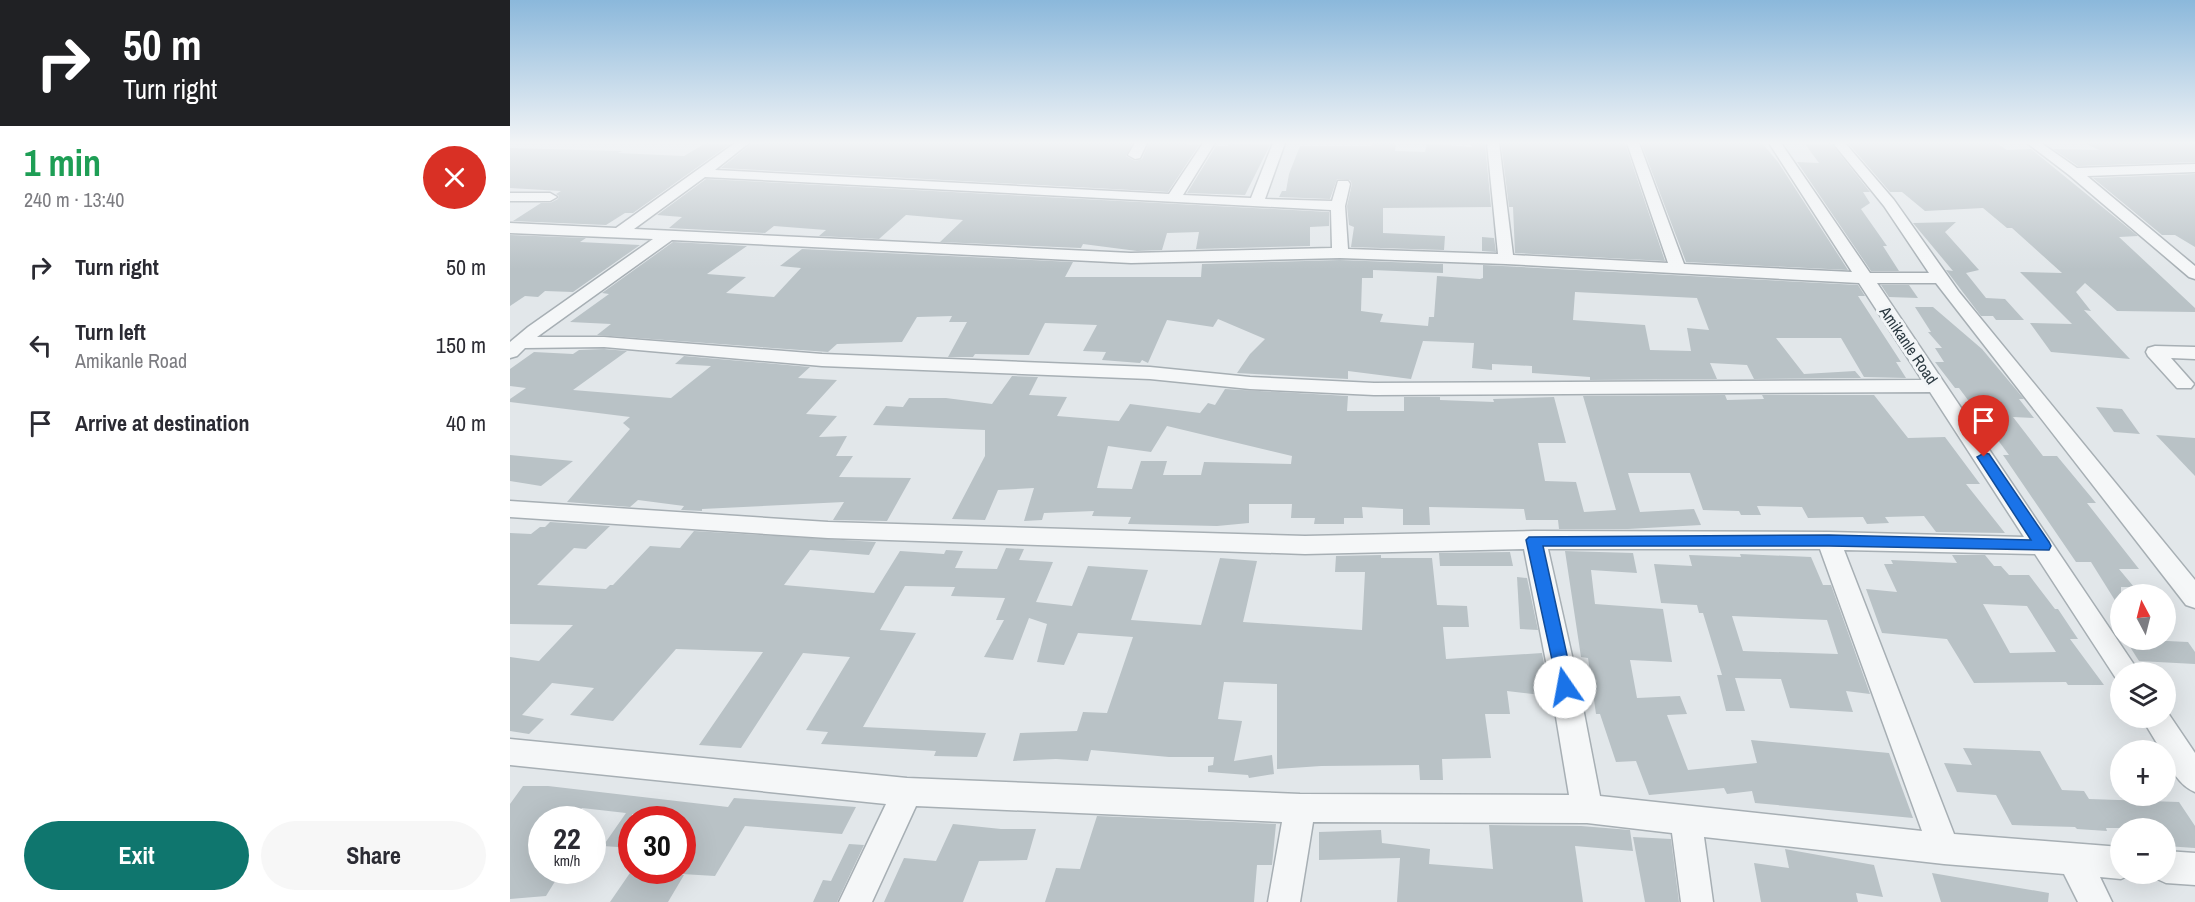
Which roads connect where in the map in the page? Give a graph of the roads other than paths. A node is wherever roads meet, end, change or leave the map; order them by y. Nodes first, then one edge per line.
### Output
1 (685, 185) edge
2 (921, 185) edge
3 (1182, 185) edge
4 (1263, 185) edge
5 (1343, 185) edge
6 (1498, 185) edge
7 (1648, 185) edge
8 (1803, 185) edge
9 (1874, 185) edge
10 (2089, 185) edge
11 (510, 196) edge
12 (550, 197) dead end
13 (1173, 199) junction
14 (1257, 202) junction
15 (1338, 206) junction
16 (510, 228) edge
17 (620, 231) junction
18 (669, 235) junction
19 (1340, 253) junction
20 (2172, 255) junction
21 (2195, 255) edge
22 (1506, 259) junction
23 (1678, 268) junction
24 (2195, 274) edge
25 (1864, 278) junction
26 (1940, 278) junction
27 (516, 347) edge
28 (2195, 352) edge
29 (2184, 384) dead end
30 (1936, 386) junction
31 (510, 509) edge
32 (1534, 540) junction
33 (1829, 540) junction
34 (2043, 546) junction
35 (2195, 598) edge
36 (2119, 662) edge
37 (2162, 728) edge
38 (513, 756) edge
39 (2195, 777) edge
40 (907, 792) junction
41 (1300, 808) junction
42 (1587, 809) junction
43 (1686, 820) junction
44 (1944, 849) junction
45 (2073, 859) junction
46 (2110, 862) edge
47 (2176, 868) edge
48 (2195, 869) edge
49 (855, 902) edge
50 (1284, 902) edge
51 (1697, 902) edge
52 (2096, 902) edge

1 - 17 street
2 - 13 street
3 - 13 street
4 - 14 street
5 - 15 street
6 - 22 street
7 - 23 street
8 - 25 street, Amikanle Road
9 - 26 street
10 - 20 street
11 - 12 street
13 - 14 street
14 - 15 street
15 - 19 street
16 - 17 street
17 - 18 street
18 - 19 street
18 - 27 street
19 - 22 street
20 - 21 street
20 - 24 street
22 - 23 street
23 - 25 street
25 - 26 street
25 - 30 street, Amikanle Road
26 - 35 street
27 - 30 street
28 - 29 street
30 - 34 street, Amikanle Road
31 - 32 street
32 - 33 street
32 - 42 street
33 - 34 street
33 - 44 street
34 - 36 street, Amikanle Road
37 - 39 street
38 - 40 street
40 - 41 street
40 - 49 street
41 - 42 street
41 - 50 street
42 - 43 street
43 - 44 street
43 - 51 street
44 - 45 street
45 - 46 street
45 - 52 street
47 - 48 street

